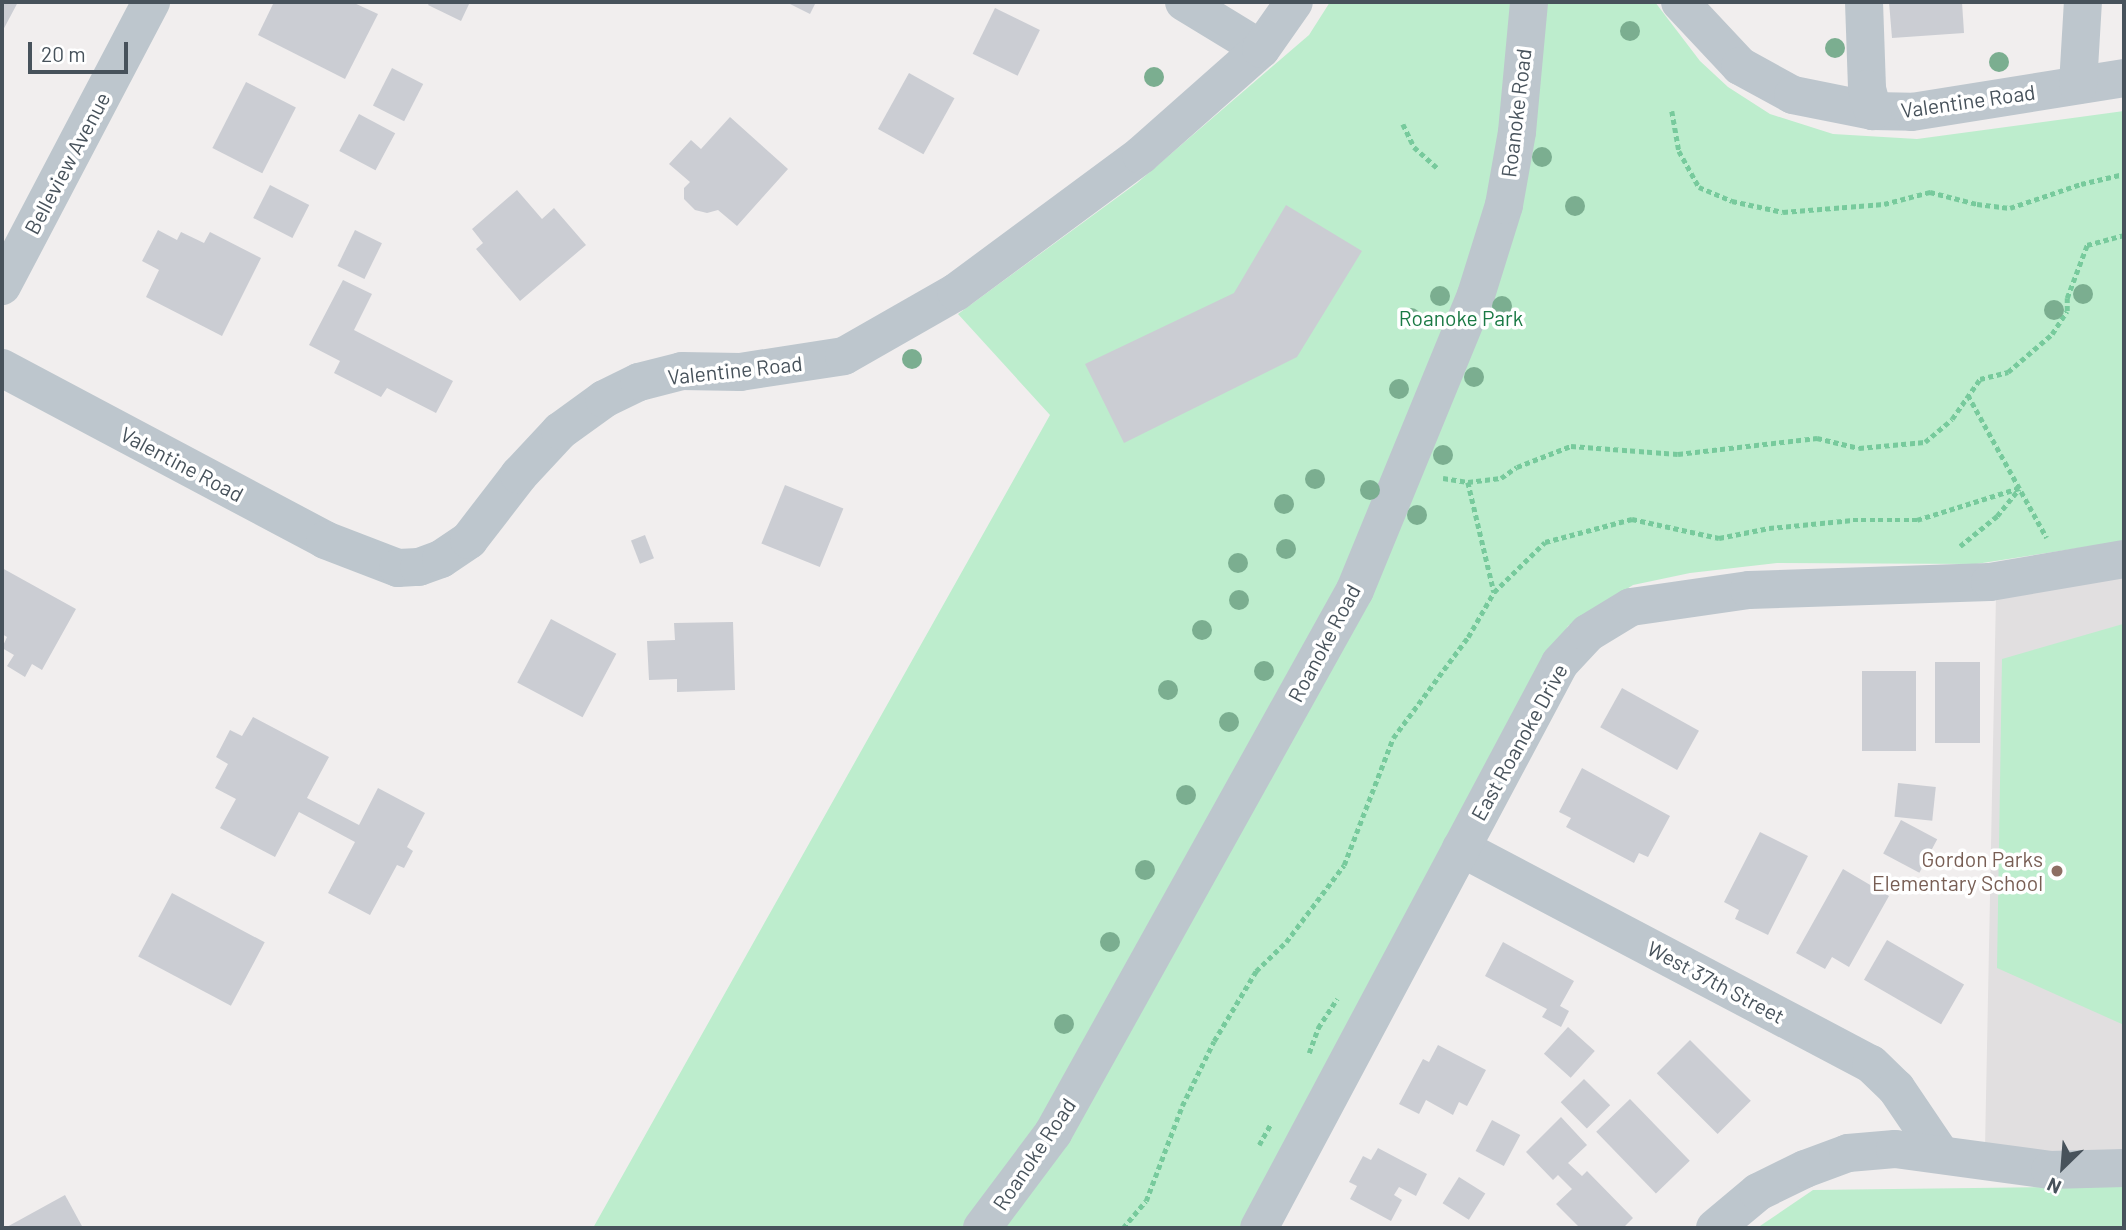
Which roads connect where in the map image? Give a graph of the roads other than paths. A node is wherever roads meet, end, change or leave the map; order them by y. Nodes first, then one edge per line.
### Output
1 (151, 2) edge
2 (1184, 2) edge
3 (1294, 2) edge
4 (1529, 2) edge
5 (1679, 2) edge
6 (1864, 2) edge
7 (2083, 2) edge
8 (1261, 49) junction
9 (2124, 78) edge
10 (2078, 85) junction
11 (1873, 111) junction
12 (2, 286) edge
13 (2, 368) edge
14 (2124, 559) edge
15 (1461, 848) junction
16 (1940, 1153) junction
17 (2124, 1168) edge
18 (982, 1228) edge
19 (1259, 1228) edge
20 (1715, 1228) edge

1 - 12 street, Belleview Avenue
2 - 8 street
3 - 8 street, Valentine Road
4 - 18 street, Roanoke Road
5 - 11 street, Valentine Road
6 - 11 street
7 - 10 street
8 - 13 street, Valentine Road
9 - 10 street, Valentine Road
10 - 11 street, Valentine Road
14 - 15 street, East Roanoke Drive
15 - 16 street, West 37th Street
15 - 19 street, East Roanoke Drive
16 - 17 street
16 - 20 street

